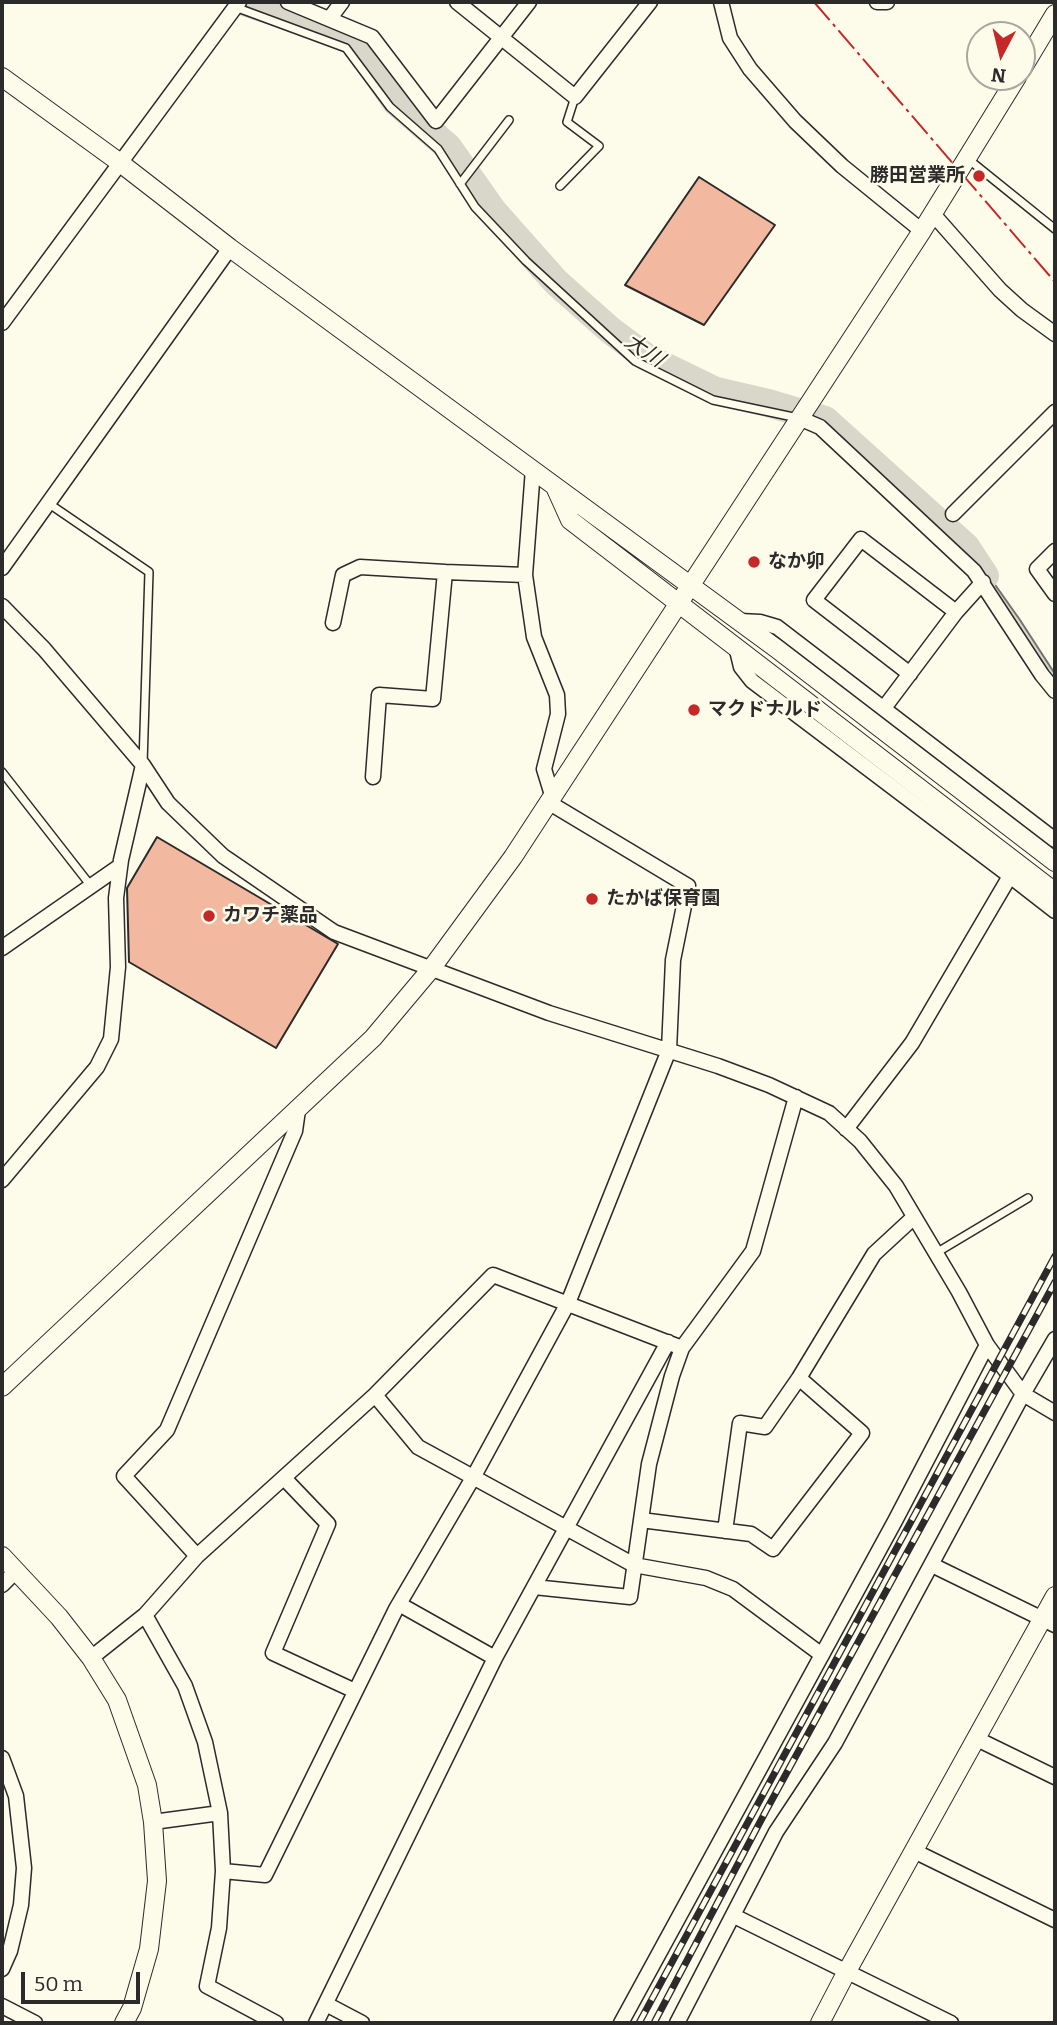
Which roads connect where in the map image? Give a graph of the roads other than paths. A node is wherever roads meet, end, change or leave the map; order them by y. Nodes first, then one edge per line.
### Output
1 (288, 2) edge
2 (342, 2) edge
3 (457, 2) edge
4 (529, 2) edge
5 (650, 2) edge
6 (721, 2) edge
7 (877, 2) edge
8 (887, 2) edge
9 (237, 4) edge
10 (1055, 14) edge
11 (330, 18) junction
12 (501, 37) junction
13 (1036, 46) edge
14 (2, 77) edge
15 (1009, 91) edge
16 (575, 97) junction
17 (509, 120) dead end
18 (968, 159) junction
19 (119, 162) junction
20 (460, 184) junction
21 (560, 186) dead end
22 (933, 214) junction
23 (1055, 229) edge
24 (922, 231) junction
25 (230, 248) junction
26 (2, 323) edge
27 (1055, 334) edge
28 (1055, 412) edge
29 (799, 418) junction
30 (533, 469) junction
31 (555, 485) junction
32 (47, 503) junction
33 (953, 514) dead end
34 (1055, 551) edge
35 (2, 568) edge
36 (445, 572) junction
37 (525, 575) junction
38 (983, 582) junction
39 (690, 585) junction
40 (1055, 594) edge
41 (678, 602) junction
42 (2, 606) edge
43 (956, 612) junction
44 (740, 621) junction
45 (332, 623) dead end
46 (736, 646) junction
47 (910, 674) junction
48 (1055, 691) edge
49 (884, 708) junction
50 (143, 765) junction
51 (2, 772) edge
52 (373, 777) dead end
53 (550, 799) junction
54 (1054, 836) edge
55 (1055, 862) edge
56 (120, 866) junction
57 (1010, 876) junction
58 (91, 886) junction
59 (1055, 892) edge
60 (1055, 911) edge
61 (2, 947) edge
62 (431, 969) junction
63 (669, 1050) junction
64 (796, 1097) junction
65 (298, 1110) junction
66 (846, 1129) junction
67 (2, 1180) edge
68 (1027, 1198) dead end
69 (914, 1217) junction
70 (936, 1253) junction
71 (568, 1303) junction
72 (1055, 1339) edge
73 (675, 1345) junction
74 (987, 1345) junction
75 (799, 1378) junction
76 (2, 1387) edge
77 (1023, 1394) junction
78 (374, 1395) junction
79 (1055, 1413) edge
80 (474, 1476) junction
81 (284, 1478) junction
82 (641, 1520) junction
83 (567, 1528) junction
84 (725, 1531) junction
85 (2, 1556) edge
86 (197, 1556) junction
87 (634, 1565) junction
88 (932, 1565) junction
89 (16, 1571) junction
90 (2, 1585) edge
91 (534, 1587) junction
92 (1055, 1596) edge
93 (399, 1604) junction
94 (145, 1615) junction
95 (1049, 1622) edge
96 (822, 1655) junction
97 (91, 1658) junction
98 (495, 1658) junction
99 (355, 1691) junction
100 (978, 1739) junction
101 (2, 1758) edge
102 (1055, 1777) edge
103 (220, 1813) junction
104 (153, 1822) junction
105 (914, 1851) junction
106 (223, 1871) junction
107 (734, 1916) junction
108 (1055, 1920) edge
109 (2, 1969) edge
110 (846, 1973) junction
111 (326, 2004) junction
112 (2, 2006) edge
113 (35, 2023) edge
114 (124, 2023) edge
115 (276, 2023) edge
116 (316, 2023) edge
117 (362, 2023) edge
118 (621, 2023) edge
119 (677, 2023) edge
120 (820, 2023) edge
121 (951, 2023) edge

1 - 11 street
2 - 11 street
3 - 12 street
4 - 12 street
5 - 16 street
6 - 24 street
7 - 8 street
9 - 19 street
9 - 20 lane
10 - 13 street
11 - 12 street
12 - 16 street
14 - 19 street
15 - 18 street
16 - 21 lane
17 - 20 lane
18 - 22 street
18 - 23 lane
19 - 25 street
19 - 26 street
20 - 29 lane
22 - 24 street
22 - 27 street
24 - 29 street
25 - 30 street
25 - 32 street
28 - 33 street
29 - 38 street
29 - 39 street
30 - 31 street
30 - 37 street
31 - 39 street
31 - 41 street
32 - 35 street
32 - 50 lane
34 - 40 street
36 - 37 street
36 - 45 street
36 - 52 street
37 - 53 street
38 - 43 street
38 - 48 street
39 - 41 street
39 - 44 street
41 - 46 street
41 - 53 street
42 - 50 street
43 - 47 street
43 - 47 street
44 - 49 street
44 - 55 street
46 - 57 street
46 - 59 street
47 - 49 street
49 - 54 street
50 - 56 street
50 - 62 street
51 - 58 lane
53 - 62 street
53 - 63 street
56 - 58 street
56 - 67 street
57 - 60 street
57 - 66 street
58 - 61 street
62 - 63 street
62 - 65 street
63 - 64 street
63 - 71 street
64 - 66 street
64 - 73 street
65 - 76 street
65 - 86 street
66 - 69 street
68 - 70 lane
69 - 70 street
69 - 75 street
70 - 74 street
71 - 73 street
71 - 78 street
71 - 80 street
72 - 77 street
73 - 82 street
73 - 83 street
74 - 77 street
74 - 96 street
75 - 84 street
75 - 84 street
77 - 79 street
77 - 88 street
78 - 80 street
78 - 81 street
80 - 83 street
80 - 93 street
81 - 86 street
81 - 99 street
82 - 84 street
82 - 87 street
83 - 87 street
83 - 91 street
85 - 89 street
86 - 94 street
87 - 91 street
87 - 96 street
88 - 95 street
88 - 107 street
89 - 90 street
89 - 97 street
91 - 98 street
92 - 95 street
93 - 98 street
93 - 99 street
94 - 97 street
94 - 103 street
95 - 100 street
96 - 118 street
97 - 104 street
98 - 111 street
99 - 106 street
100 - 102 street
100 - 105 street
101 - 109 street
103 - 104 street
103 - 106 street
104 - 114 street
105 - 108 street
105 - 110 street
106 - 115 street
107 - 110 street
107 - 119 street
110 - 120 street
110 - 121 street
111 - 116 street
111 - 117 street
112 - 113 street

